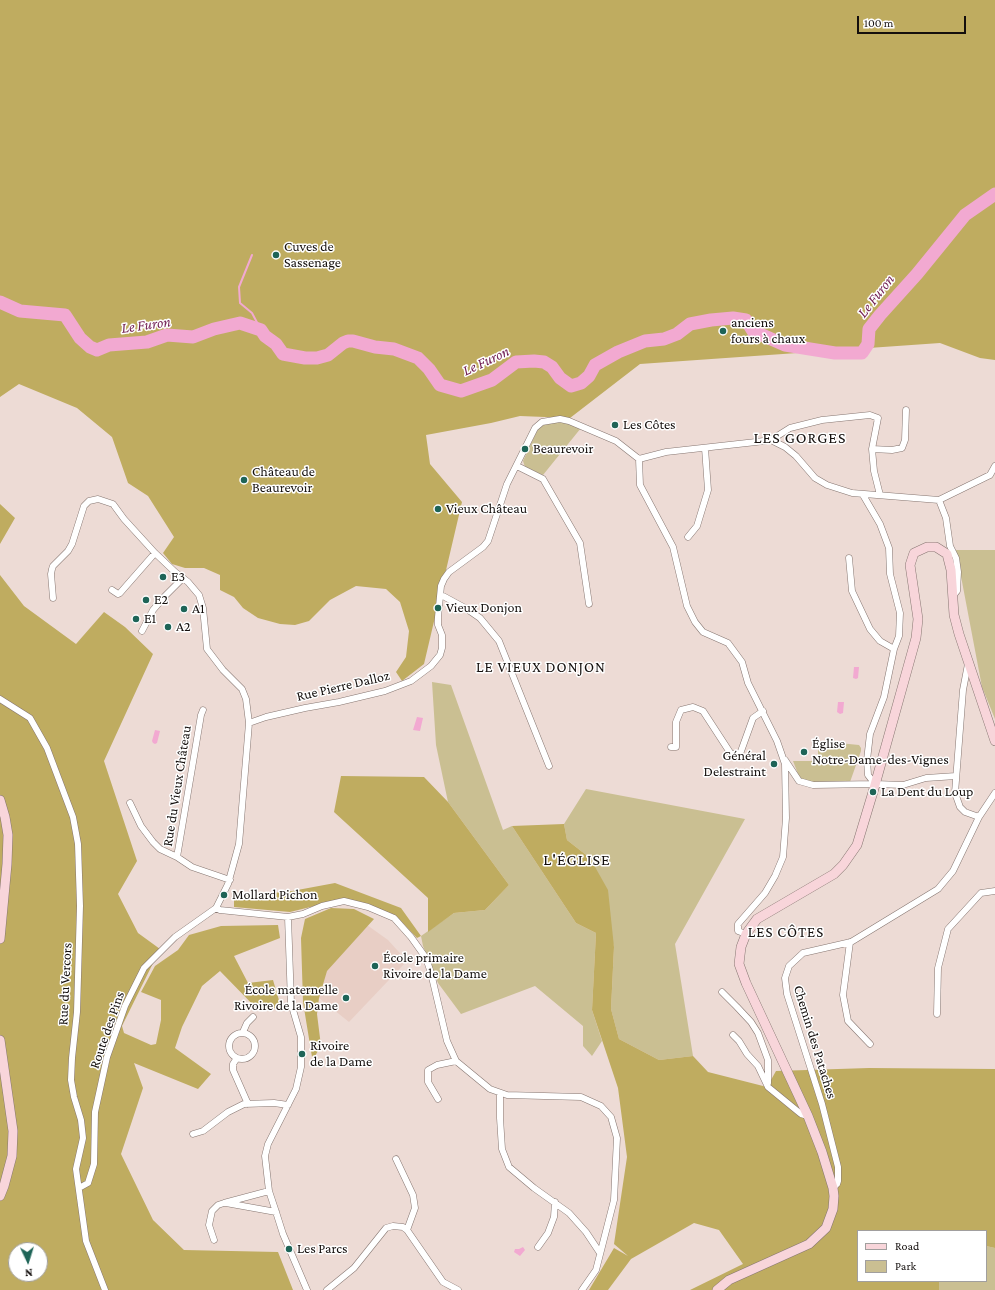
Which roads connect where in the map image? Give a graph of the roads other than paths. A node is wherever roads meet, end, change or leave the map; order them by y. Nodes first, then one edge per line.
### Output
1 (906, 410) dead end
2 (771, 440) junction
3 (705, 448) junction
4 (872, 449) junction
5 (639, 459) junction
6 (517, 466) junction
7 (995, 466) edge
8 (992, 476) edge
9 (863, 495) junction
10 (880, 495) junction
11 (939, 500) junction
12 (688, 537) dead end
13 (155, 553) junction
14 (849, 558) dead end
15 (183, 578) junction
16 (112, 590) dead end
17 (440, 596) junction
18 (953, 597) junction
19 (53, 598) dead end
20 (588, 604) dead end
21 (142, 631) dead end
22 (894, 649) junction
23 (968, 664) junction
24 (0, 699) edge
25 (204, 710) dead end
26 (763, 712) junction
27 (249, 723) junction
28 (995, 741) edge
29 (671, 747) dead end
30 (784, 758) junction
31 (549, 766) dead end
32 (956, 776) junction
33 (875, 784) junction
34 (995, 793) edge
35 (0, 800) edge
36 (130, 803) dead end
37 (979, 817) junction
38 (177, 858) junction
39 (230, 880) junction
40 (995, 891) edge
41 (216, 908) junction
42 (288, 917) junction
43 (746, 934) junction
44 (0, 939) edge
45 (850, 942) junction
46 (722, 992) dead end
47 (937, 1014) dead end
48 (253, 1018) dead end
49 (243, 1032) junction
50 (733, 1035) dead end
51 (0, 1040) edge
52 (870, 1044) dead end
53 (236, 1058) junction
54 (456, 1061) junction
55 (768, 1087) junction
56 (500, 1093) junction
57 (438, 1099) dead end
58 (248, 1104) junction
59 (288, 1105) junction
60 (808, 1116) junction
61 (193, 1134) dead end
62 (396, 1159) dead end
63 (79, 1188) junction
64 (833, 1188) junction
65 (269, 1190) junction
66 (0, 1196) edge
67 (555, 1202) junction
68 (224, 1203) junction
69 (276, 1212) junction
70 (407, 1230) junction
71 (214, 1240) dead end
72 (538, 1247) dead end
73 (600, 1253) junction
74 (105, 1290) edge
75 (307, 1290) edge
76 (327, 1290) edge
77 (458, 1290) edge
78 (582, 1290) edge
79 (716, 1290) edge

1 - 4 street
2 - 3 street
2 - 4 street
2 - 9 street
3 - 5 street
3 - 12 street
4 - 10 street
5 - 6 street, Rue Pierre Dalloz
5 - 26 street
6 - 17 street, Rue Pierre Dalloz
6 - 20 street
7 - 8 street
8 - 11 street
9 - 10 street
9 - 22 street
10 - 11 street
11 - 18 street
13 - 15 street
13 - 16 street
13 - 19 street
14 - 22 street
15 - 21 street
15 - 27 street
17 - 27 street, Rue Pierre Dalloz
17 - 31 street
18 - 23 main road
18 - 33 main road
22 - 33 street
23 - 28 main road
23 - 32 street
24 - 63 street, Rue du Vercors
25 - 38 street, Rue du Vieux Château
26 - 29 street
26 - 30 street
27 - 39 street
30 - 33 street
30 - 43 street
32 - 33 street
32 - 37 street
33 - 43 main road
34 - 37 street, Chemin des Pataches
35 - 44 main road
36 - 38 street
37 - 45 street, Chemin des Pataches
38 - 39 street, Rue du Vieux Château
39 - 41 street
40 - 47 street
41 - 42 street
41 - 63 street, Route des Pins
42 - 54 street
42 - 59 street
43 - 60 main road
45 - 52 street
45 - 64 street, Chemin des Pataches
46 - 55 street
48 - 49 street
49 - 53 street
49 - 53 street
50 - 55 street
51 - 66 main road
53 - 58 street
54 - 56 street
54 - 57 street
55 - 60 street
56 - 67 street
56 - 73 street
58 - 59 street
58 - 61 street
59 - 65 street
60 - 64 main road
62 - 70 street
63 - 74 street, Rue du Vercors
64 - 79 main road
65 - 68 street
65 - 69 street
67 - 72 street
67 - 73 street
68 - 69 street
68 - 71 street
69 - 75 street
70 - 76 street
70 - 77 street
73 - 78 street

